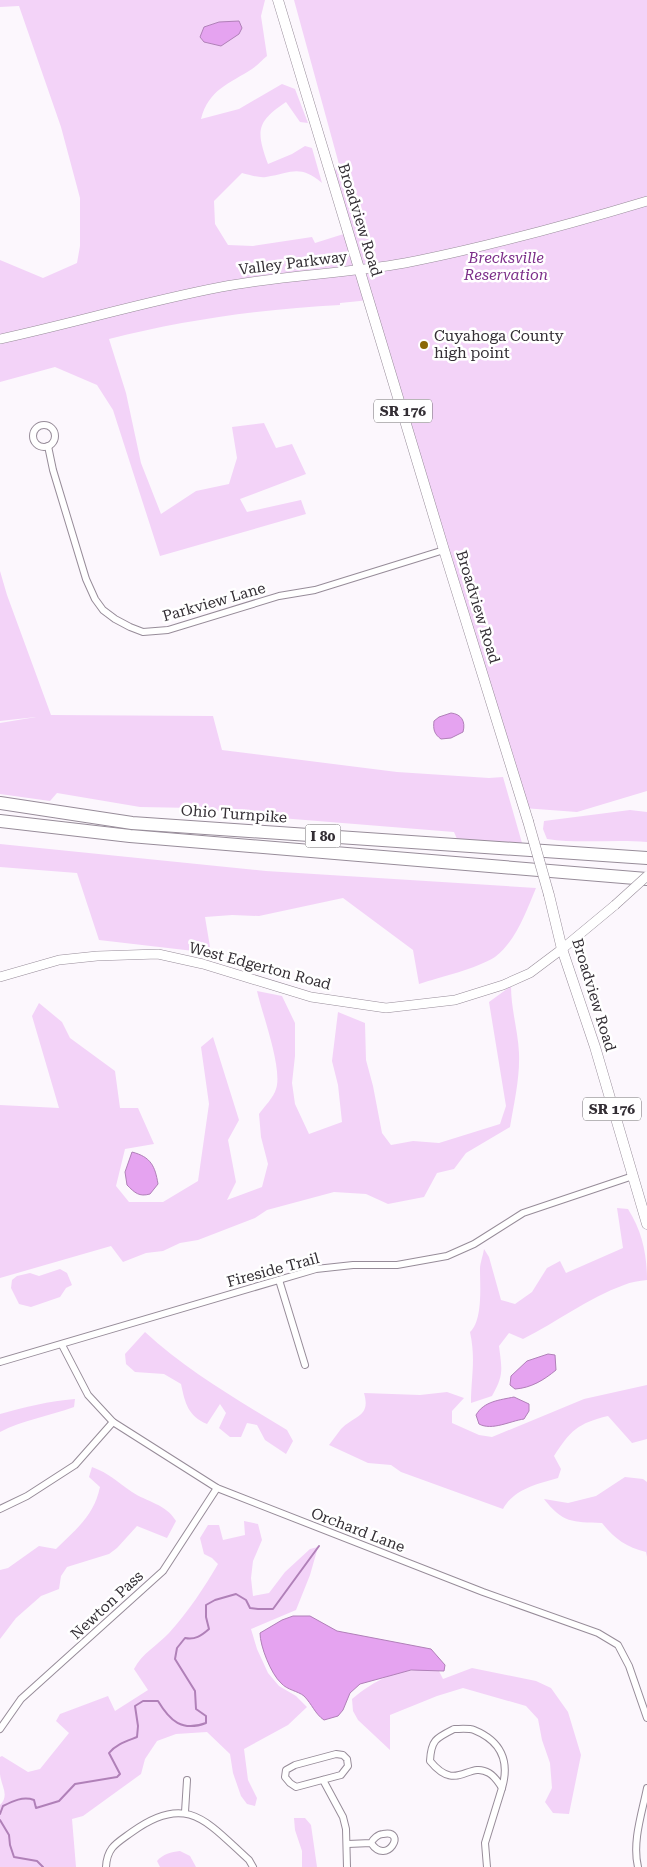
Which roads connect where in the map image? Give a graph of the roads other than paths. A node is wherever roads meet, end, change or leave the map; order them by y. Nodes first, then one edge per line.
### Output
1 (278, 0) edge
2 (647, 201) edge
3 (359, 268) junction
4 (0, 339) edge
5 (48, 446) dead end
6 (444, 550) junction
7 (0, 803) edge
8 (0, 821) edge
9 (647, 858) edge
10 (647, 878) edge
11 (562, 949) junction
12 (0, 977) edge
13 (633, 1176) junction
14 (647, 1224) edge
15 (279, 1280) junction
16 (62, 1345) junction
17 (0, 1362) edge
18 (305, 1364) dead end
19 (112, 1422) junction
20 (217, 1488) junction
21 (0, 1509) edge
22 (647, 1718) edge
23 (0, 1728) edge
24 (187, 1780) dead end
25 (323, 1780) junction
26 (502, 1788) junction
27 (647, 1788) edge
28 (185, 1812) junction
29 (371, 1843) dead end
30 (348, 1844) junction
31 (106, 1867) edge
32 (253, 1867) edge
33 (347, 1867) edge
34 (487, 1867) edge
35 (638, 1867) edge

1 - 3 main road, Broadview Road / SR 176
2 - 3 street, Valley Parkway
3 - 4 street, Valley Parkway
3 - 6 main road, Broadview Road / SR 176
5 - 6 street, Parkview Lane
6 - 11 main road, Broadview Road / SR 176, bridge
7 - 9 highway, Ohio Turnpike / I 80
8 - 10 highway, Ohio Turnpike / I 80
10 - 11 street, West Edgerton Road, bridge
11 - 12 street, West Edgerton Road
11 - 13 main road, Broadview Road / SR 176
13 - 14 main road, Broadview Road / SR 176
13 - 15 street, Fireside Trail
15 - 16 street, Fireside Trail
15 - 18 street
16 - 17 street, Fireside Trail
16 - 19 street, Orchard Lane
19 - 20 street, Orchard Lane
19 - 21 street
20 - 22 street, Orchard Lane
20 - 23 street, Newton Pass
24 - 28 street
25 - 25 street
25 - 30 street
26 - 26 street
26 - 34 street
27 - 35 street
28 - 31 street
28 - 32 street
29 - 30 street
30 - 33 street

